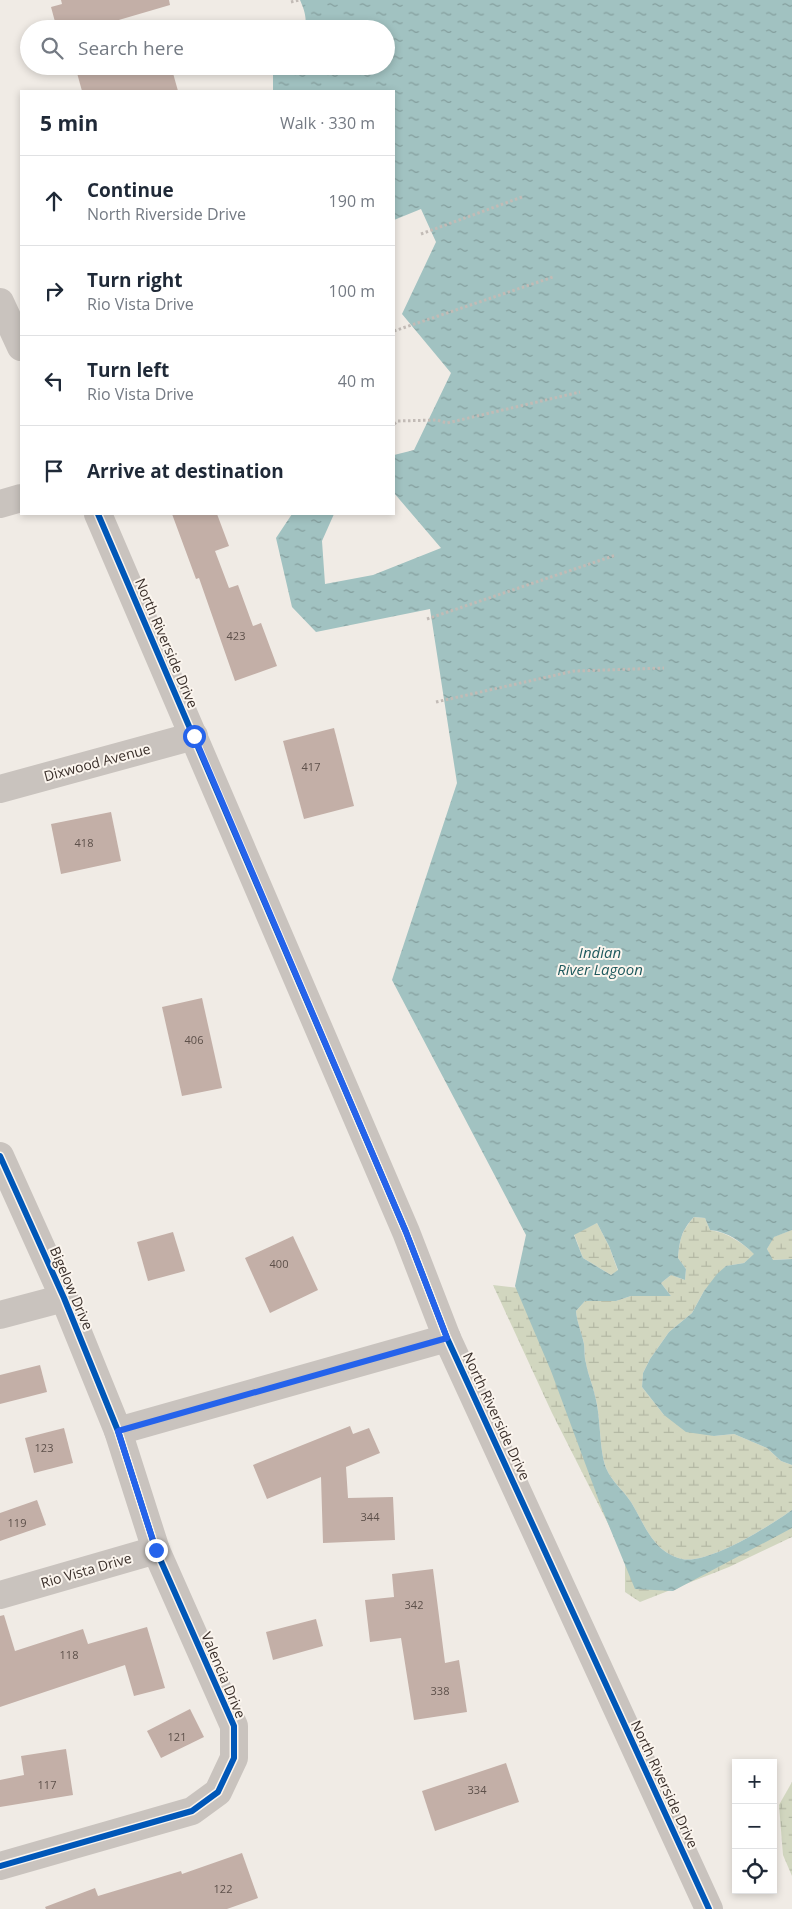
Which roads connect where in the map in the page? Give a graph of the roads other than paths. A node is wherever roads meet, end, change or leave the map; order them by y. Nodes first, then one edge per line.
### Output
1 (0, 302) edge
2 (20, 345) edge
3 (20, 498) edge
4 (0, 504) edge
5 (98, 515) edge
6 (194, 736) junction
7 (0, 789) edge
8 (0, 1156) edge
9 (64, 1298) junction
10 (0, 1315) edge
11 (447, 1338) junction
12 (118, 1431) junction
13 (156, 1550) junction
14 (0, 1595) edge
15 (0, 1866) edge
16 (709, 1909) edge

1 - 2 street
3 - 4 street
5 - 6 street, North Riverside Drive
6 - 7 street, Dixwood Avenue
6 - 11 street, North Riverside Drive
8 - 9 street, Bigelow Drive
9 - 10 street
9 - 12 street, Bigelow Drive
11 - 12 street
11 - 16 street, North Riverside Drive
12 - 13 street
13 - 14 street, Rio Vista Drive
13 - 15 street, Valencia Drive

